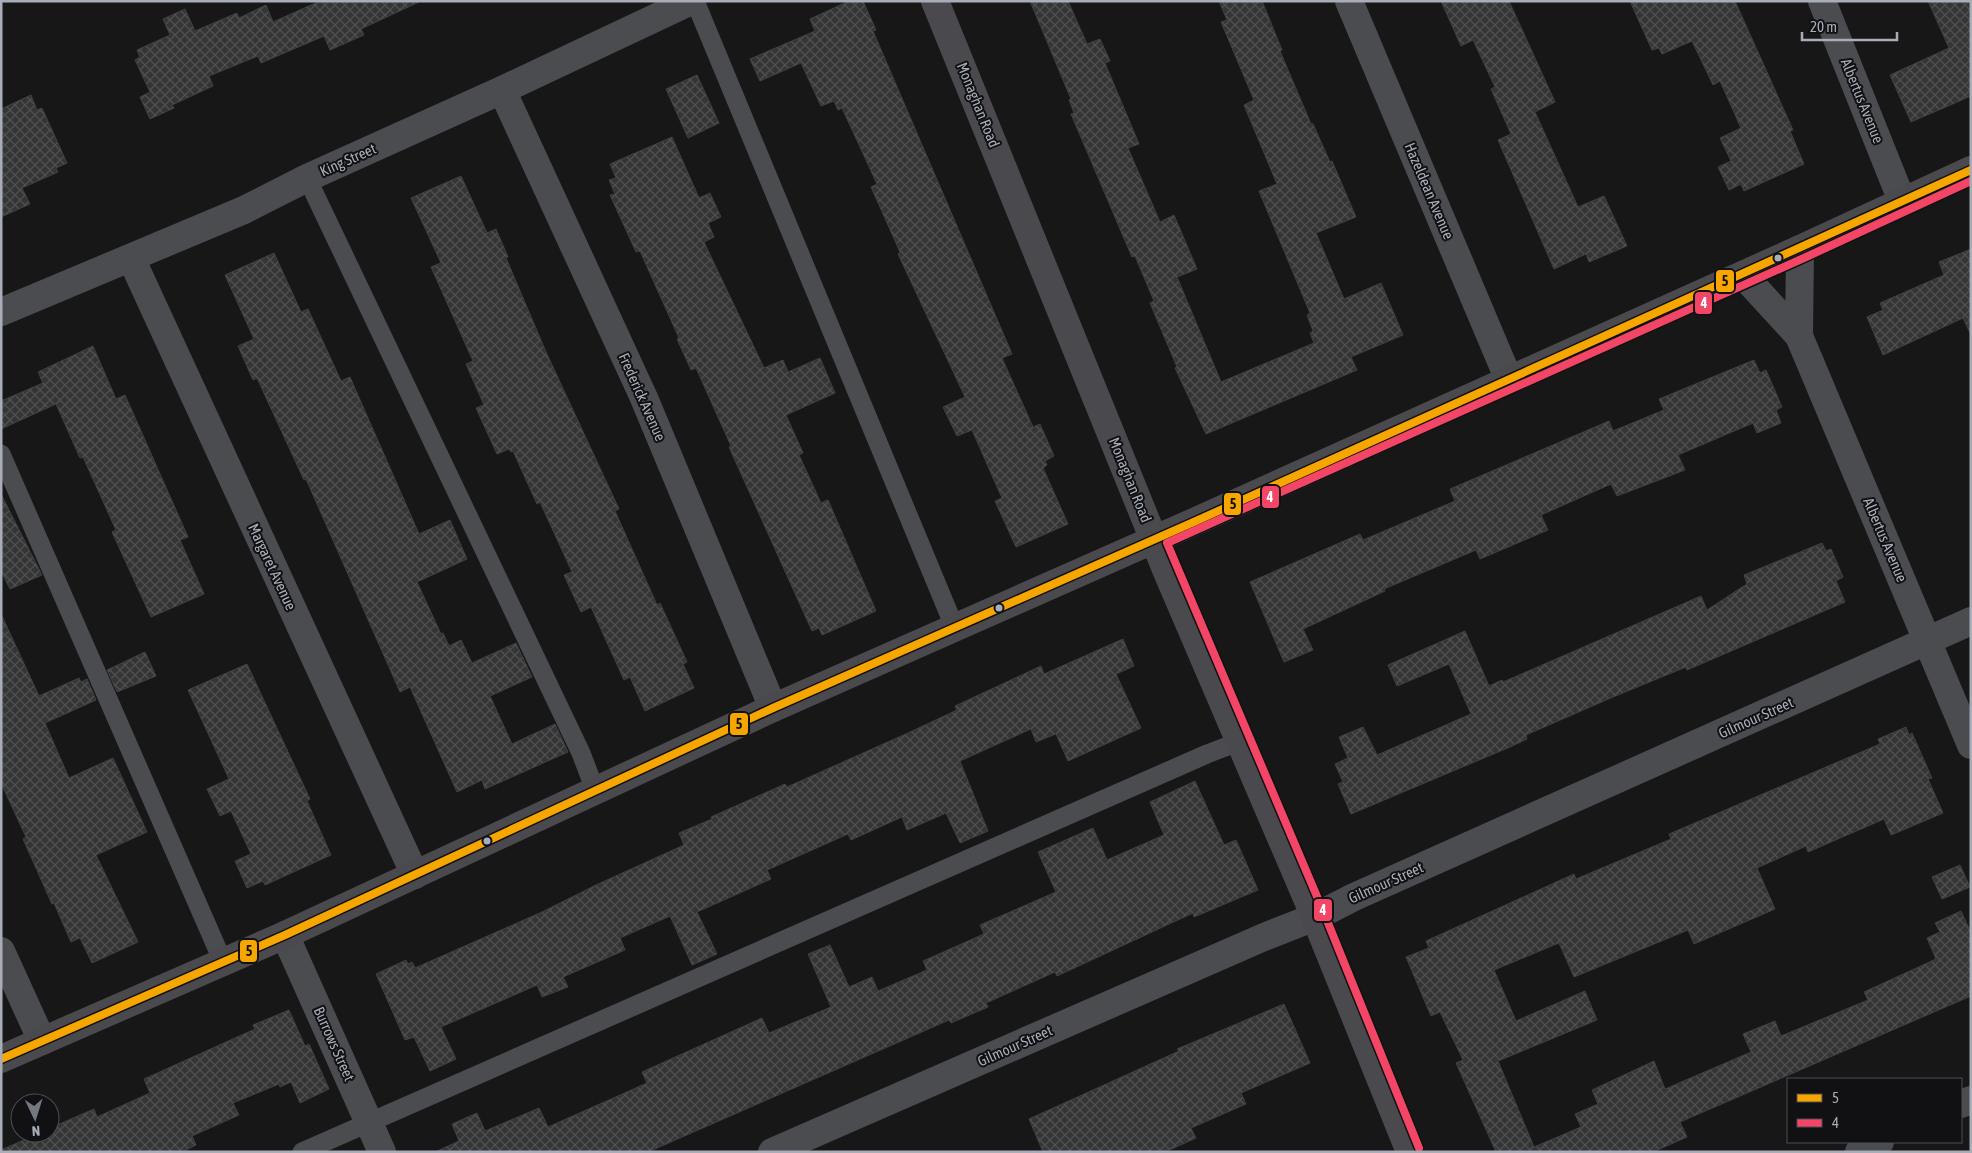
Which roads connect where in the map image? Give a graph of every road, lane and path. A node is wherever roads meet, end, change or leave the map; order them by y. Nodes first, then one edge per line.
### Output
1 (693, 1) edge
2 (935, 1) edge
3 (1349, 1) edge
4 (1822, 1) edge
5 (502, 90) junction
6 (1971, 170) edge
7 (307, 178) junction
8 (1902, 201) junction
9 (1800, 249) junction
10 (130, 258) junction
11 (1743, 275) junction
12 (1, 312) edge
13 (1799, 336) junction
14 (1509, 380) junction
15 (1, 454) edge
16 (1154, 538) junction
17 (1971, 621) edge
18 (954, 626) junction
19 (1928, 641) junction
20 (774, 708) junction
21 (1241, 741) junction
22 (1971, 745) edge
23 (595, 790) junction
24 (415, 874) junction
25 (1315, 917) junction
26 (285, 936) junction
27 (1, 952) edge
28 (223, 962) junction
29 (42, 1041) junction
30 (1, 1059) edge
31 (369, 1123) junction
32 (1878, 1143) edge
33 (302, 1152) edge
34 (382, 1152) edge
35 (772, 1152) edge
36 (1410, 1152) edge
37 (1859, 1152) edge

1 - 5 street, King Street
1 - 18 lane
2 - 16 main road, Monaghan Road
3 - 14 street, Hazeldean Avenue
4 - 8 street, Albertus Avenue
5 - 7 street, King Street
5 - 20 street, Frederick Avenue
6 - 8 main road
7 - 10 street, King Street
7 - 23 lane
8 - 9 main road
9 - 11 main road
9 - 13 street, Albertus Avenue
10 - 12 street, King Street
10 - 24 street, Margaret Avenue
11 - 13 street, Albertus Avenue
11 - 14 main road
13 - 19 street, Albertus Avenue
14 - 16 main road
15 - 28 lane
16 - 18 main road
16 - 21 main road, Monaghan Road
17 - 19 street, Gilmour Street
18 - 20 main road
19 - 22 street, Albertus Avenue
19 - 25 street, Gilmour Street
20 - 23 main road
21 - 25 main road, Monaghan Road
21 - 31 lane
23 - 24 main road
24 - 26 main road
25 - 35 street, Gilmour Street
25 - 36 main road, Monaghan Road
26 - 28 main road
26 - 31 street, Burrows Street
27 - 29 street
28 - 29 main road
29 - 30 main road
31 - 33 lane
31 - 34 street, Burrows Street
32 - 37 street

